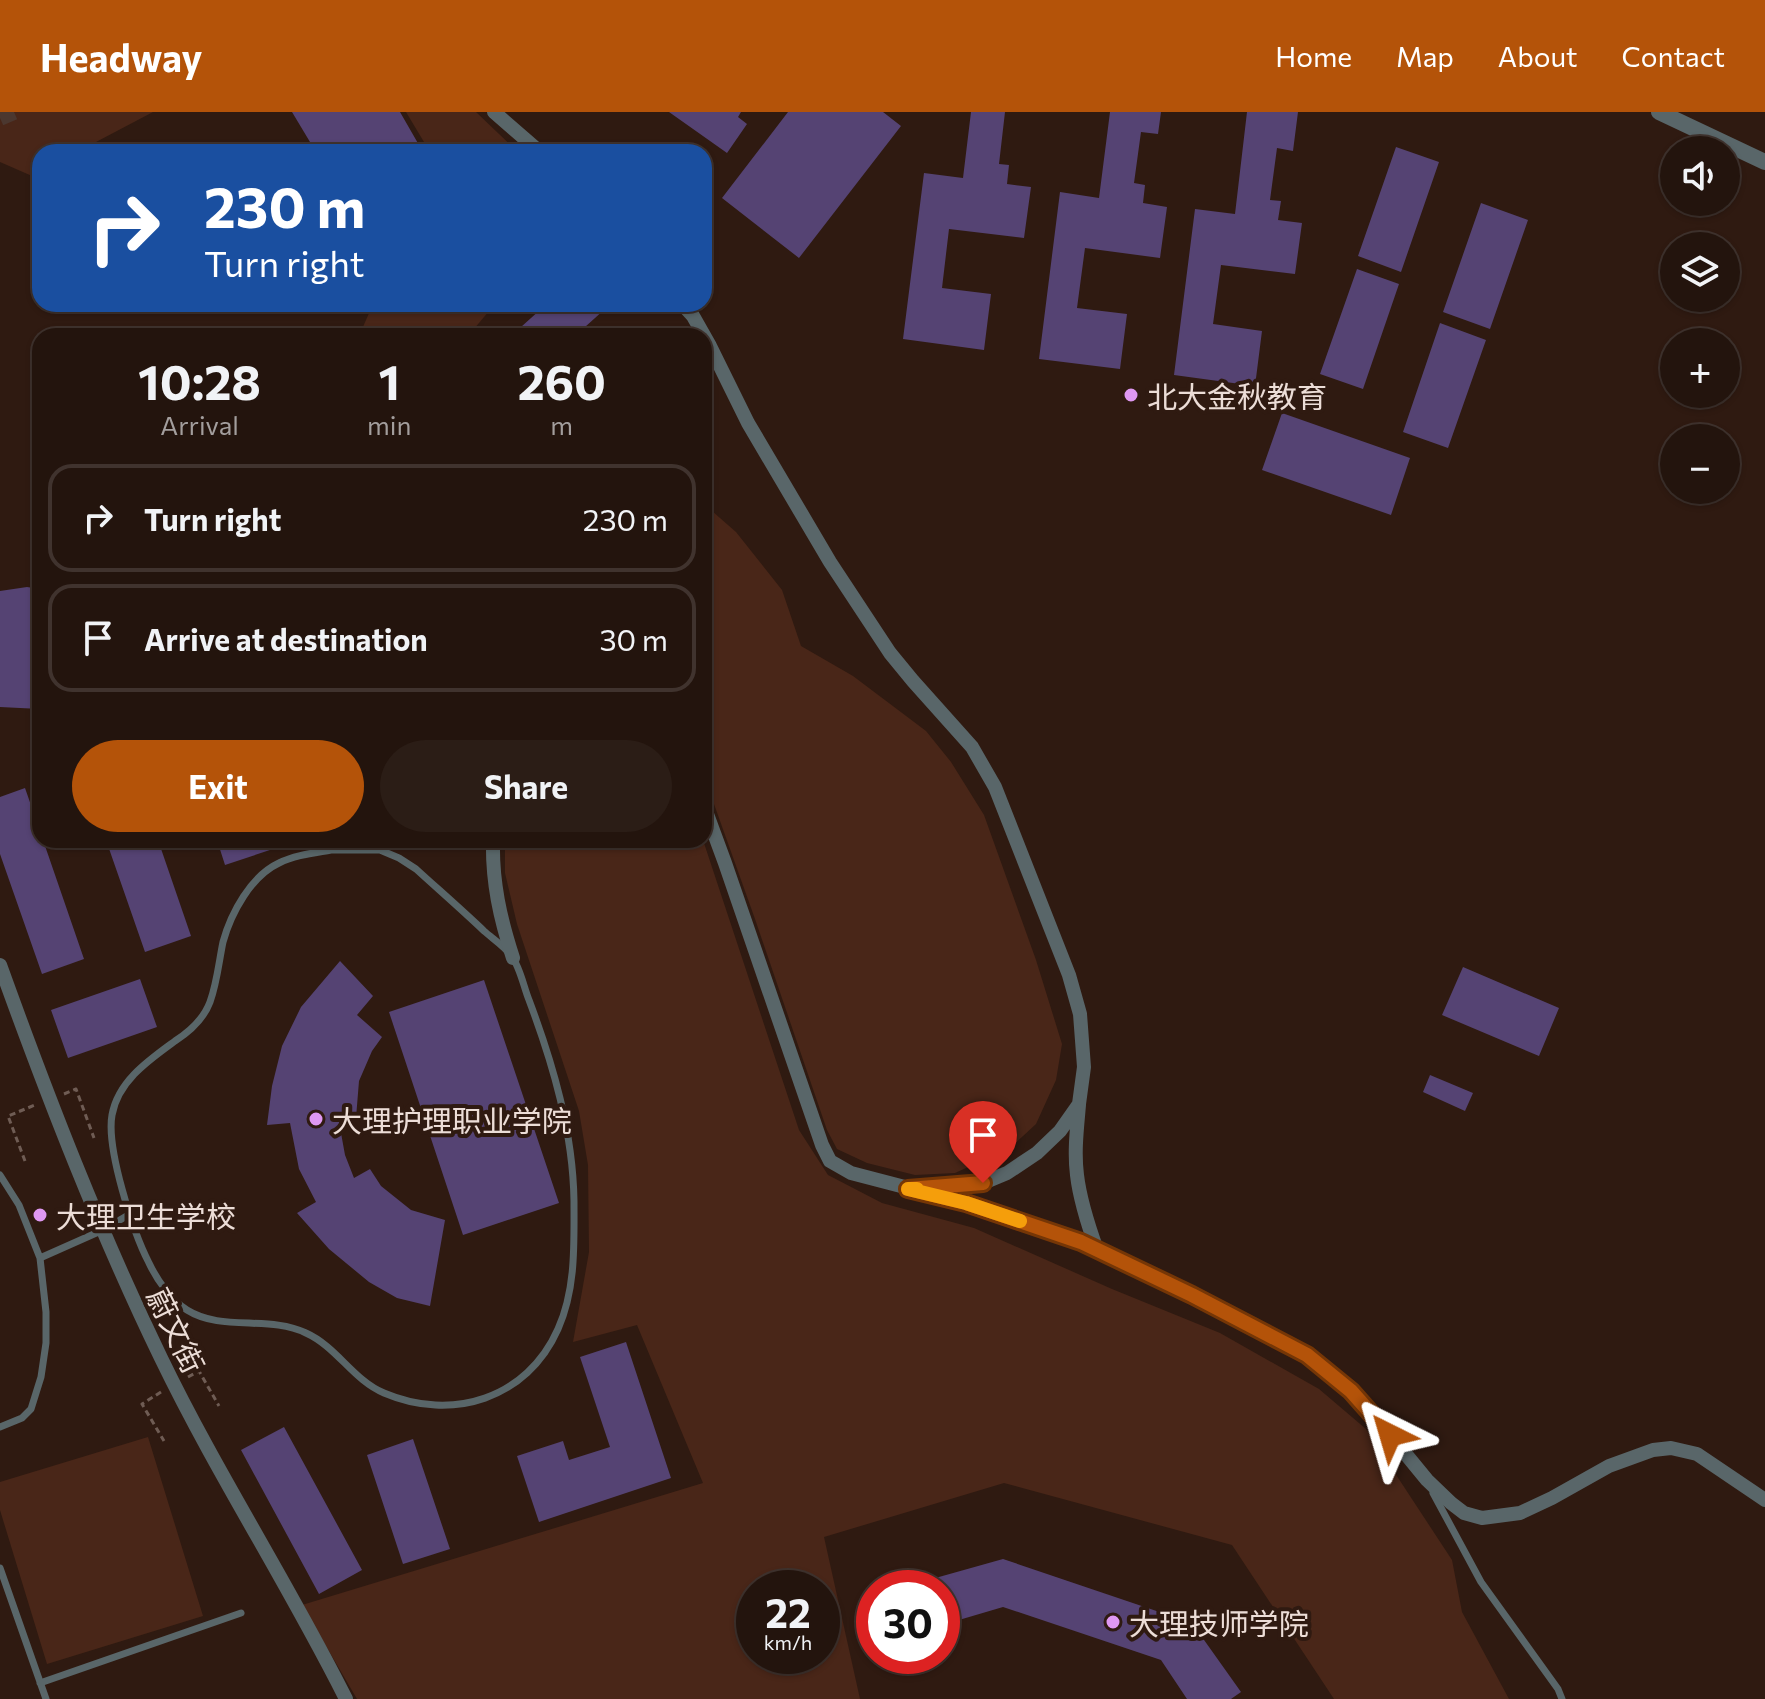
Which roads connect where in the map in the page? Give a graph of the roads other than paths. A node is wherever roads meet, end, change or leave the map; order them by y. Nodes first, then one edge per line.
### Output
1 (494, 112) edge
2 (1659, 112) edge
3 (531, 144) edge
4 (1765, 162) edge
5 (712, 350) edge
6 (712, 829) edge
7 (493, 848) edge
8 (513, 958) junction
9 (0, 965) edge
10 (1079, 1104) junction
11 (0, 1175) edge
12 (908, 1189) junction
13 (130, 1214) junction
14 (103, 1230) junction
15 (1097, 1250) junction
16 (40, 1258) junction
17 (0, 1427) edge
18 (1427, 1480) junction
19 (1765, 1500) edge
20 (0, 1568) edge
21 (241, 1613) dead end
22 (40, 1683) junction
23 (46, 1699) edge
24 (346, 1699) edge
25 (1562, 1699) edge

1 - 3 street
2 - 4 street
5 - 10 street
6 - 12 street
7 - 8 street
8 - 13 lane
8 - 13 lane
9 - 14 street, 蔚文街
10 - 12 street
10 - 15 street
11 - 16 lane
12 - 15 street
13 - 14 lane
14 - 16 lane
14 - 24 street, 蔚文街
15 - 18 street
16 - 17 lane
18 - 19 street
18 - 25 lane
20 - 22 lane
21 - 22 lane
22 - 23 lane

